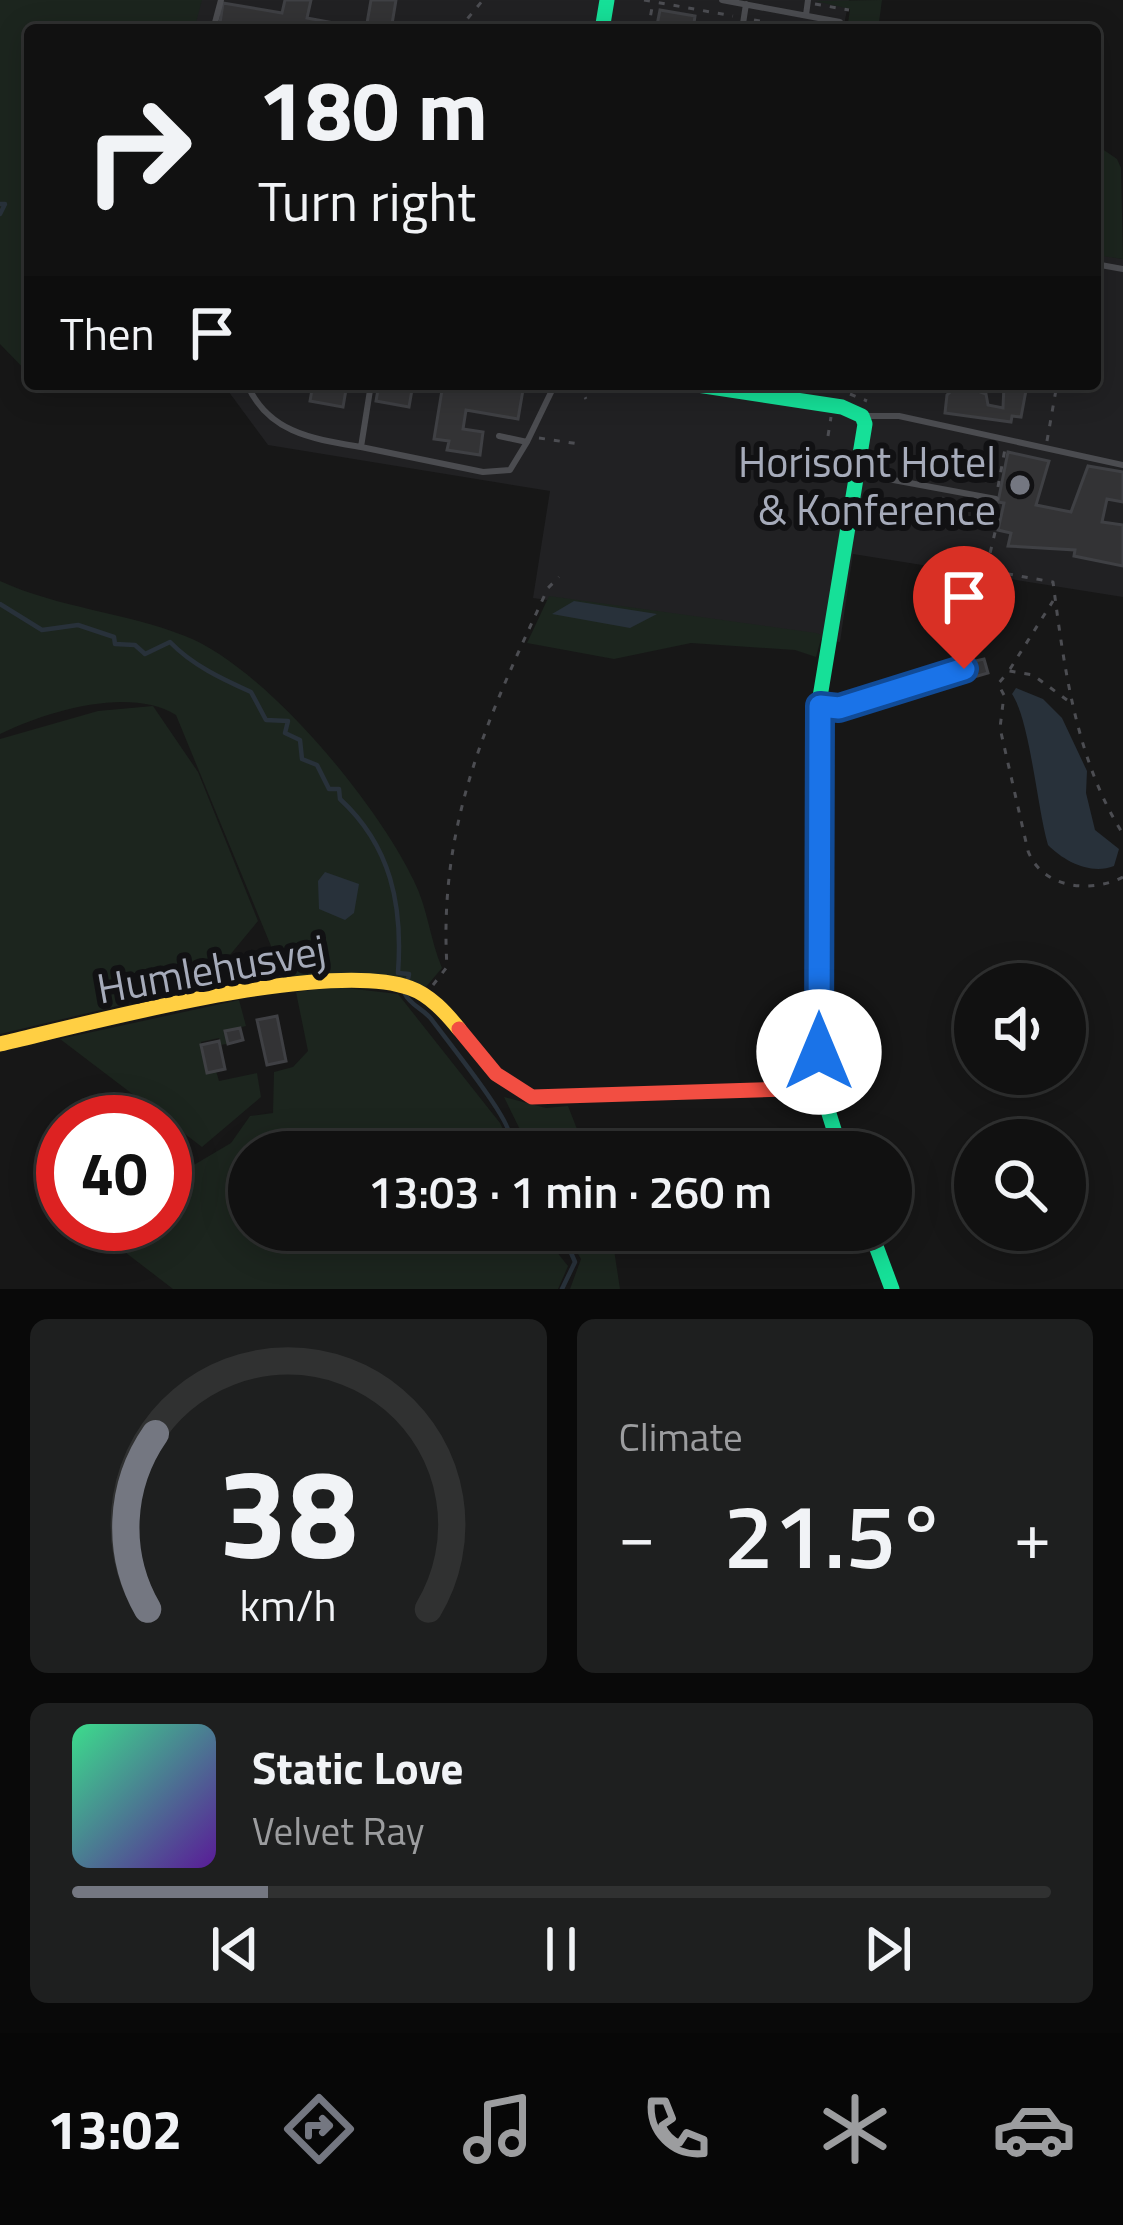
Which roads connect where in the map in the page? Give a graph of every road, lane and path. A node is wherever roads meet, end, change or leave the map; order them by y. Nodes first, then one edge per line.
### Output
1 (483, 0) edge
2 (644, 0) edge
3 (722, 0) edge
4 (653, 1) edge
5 (808, 1) edge
6 (746, 4) junction
7 (849, 10) dead end
8 (718, 13) junction
9 (806, 15) junction
10 (744, 18) junction
11 (840, 22) dead end
12 (463, 24) edge
13 (716, 24) dead end
14 (743, 24) edge
15 (778, 24) edge
16 (249, 390) edge
17 (369, 390) edge
18 (552, 390) edge
19 (581, 390) edge
20 (730, 390) edge
21 (1056, 390) edge
22 (586, 399) dead end
23 (862, 416) junction
24 (499, 436) dead end
25 (1007, 437) junction
26 (529, 439) junction
27 (579, 445) dead end
28 (1046, 446) junction
29 (361, 447) junction
30 (993, 464) dead end
31 (1123, 465) edge
32 (1002, 466) junction
33 (857, 474) junction
34 (946, 490) junction
35 (996, 499) junction
36 (941, 514) dead end
37 (559, 577) dead end
38 (1055, 598) junction
39 (964, 669) dead end
40 (1009, 671) junction
41 (1069, 701) junction
42 (820, 706) junction
43 (1123, 835) edge
44 (1123, 877) edge
45 (424, 996) junction
46 (0, 1044) edge
47 (821, 1088) junction
48 (835, 1131) edge
49 (878, 1251) edge
50 (892, 1289) edge

1 - 12 path
2 - 4 path
3 - 6 lane
4 - 8 path
5 - 7 path
5 - 9 lane
6 - 9 lane
6 - 10 lane
8 - 10 path
8 - 13 path
9 - 11 lane
10 - 14 lane
10 - 15 path
16 - 29 lane
17 - 29 lane
18 - 26 lane
19 - 22 path
20 - 23 street
21 - 28 path
23 - 25 lane
23 - 33 street
24 - 26 lane
25 - 28 lane
25 - 32 path
26 - 27 path
26 - 29 lane
28 - 31 lane
30 - 32 path
32 - 35 path
33 - 34 lane
33 - 42 street
34 - 35 lane
34 - 36 path
35 - 38 path
37 - 45 path
38 - 40 path
38 - 41 path
39 - 42 lane
40 - 41 path
40 - 44 path
41 - 43 path
42 - 47 street
45 - 46 street, Humlehusvej
45 - 47 street
47 - 48 street
49 - 50 street

